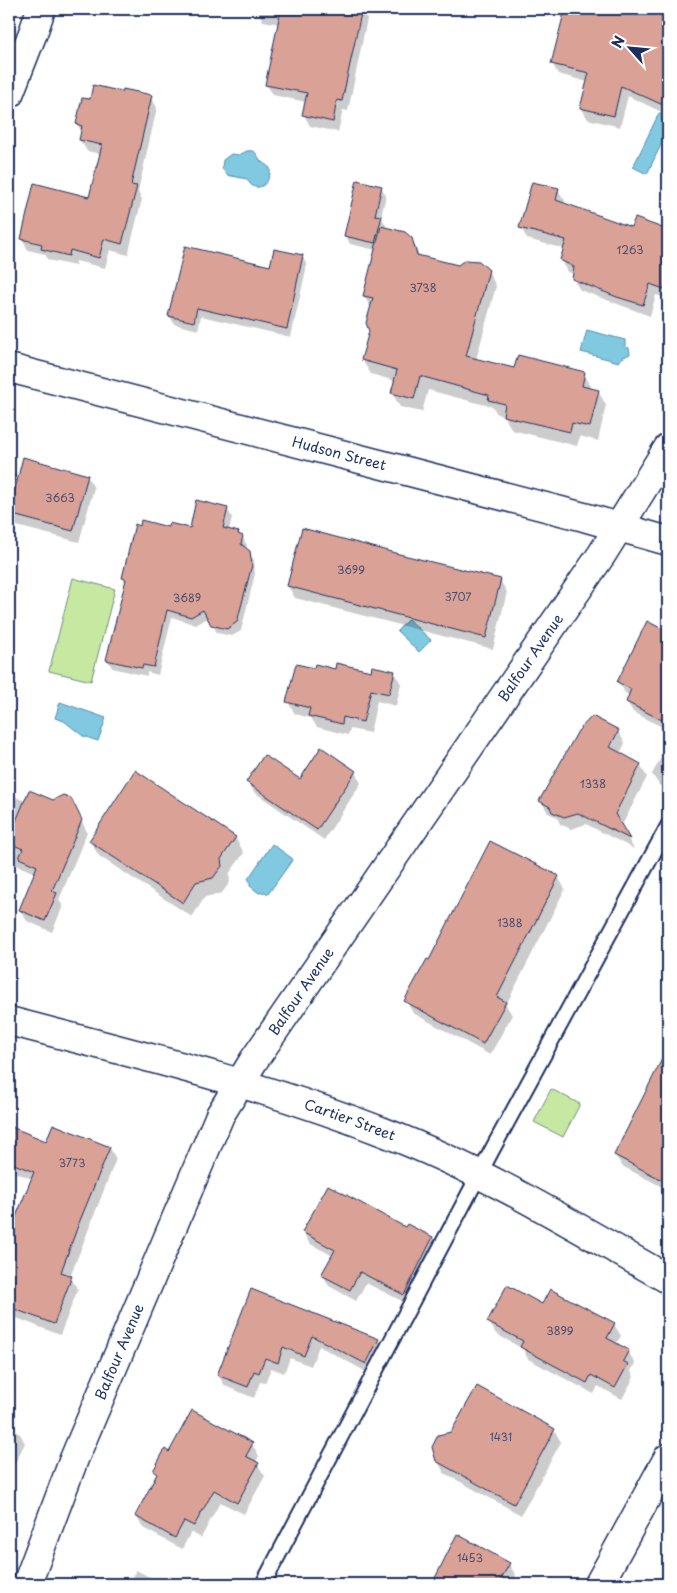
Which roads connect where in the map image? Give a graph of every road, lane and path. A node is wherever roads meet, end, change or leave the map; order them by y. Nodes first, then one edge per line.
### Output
1 (41, 9) edge
2 (9, 94) edge
3 (9, 368) edge
4 (668, 448) edge
5 (620, 527) junction
6 (668, 541) edge
7 (668, 826) edge
8 (9, 1021) edge
9 (240, 1083) junction
10 (479, 1174) junction
11 (668, 1279) edge
12 (668, 1458) edge
13 (27, 1584) edge
14 (263, 1584) edge
15 (599, 1584) edge

1 - 2 street
3 - 5 street, Hudson Street
4 - 5 street, Balfour Avenue
5 - 6 street, Hudson Street
5 - 9 street, Balfour Avenue
7 - 10 lane
8 - 9 street, Cartier Street
9 - 10 street, Cartier Street
9 - 13 street, Balfour Avenue
10 - 11 street, Cartier Street
10 - 14 lane
12 - 15 street

